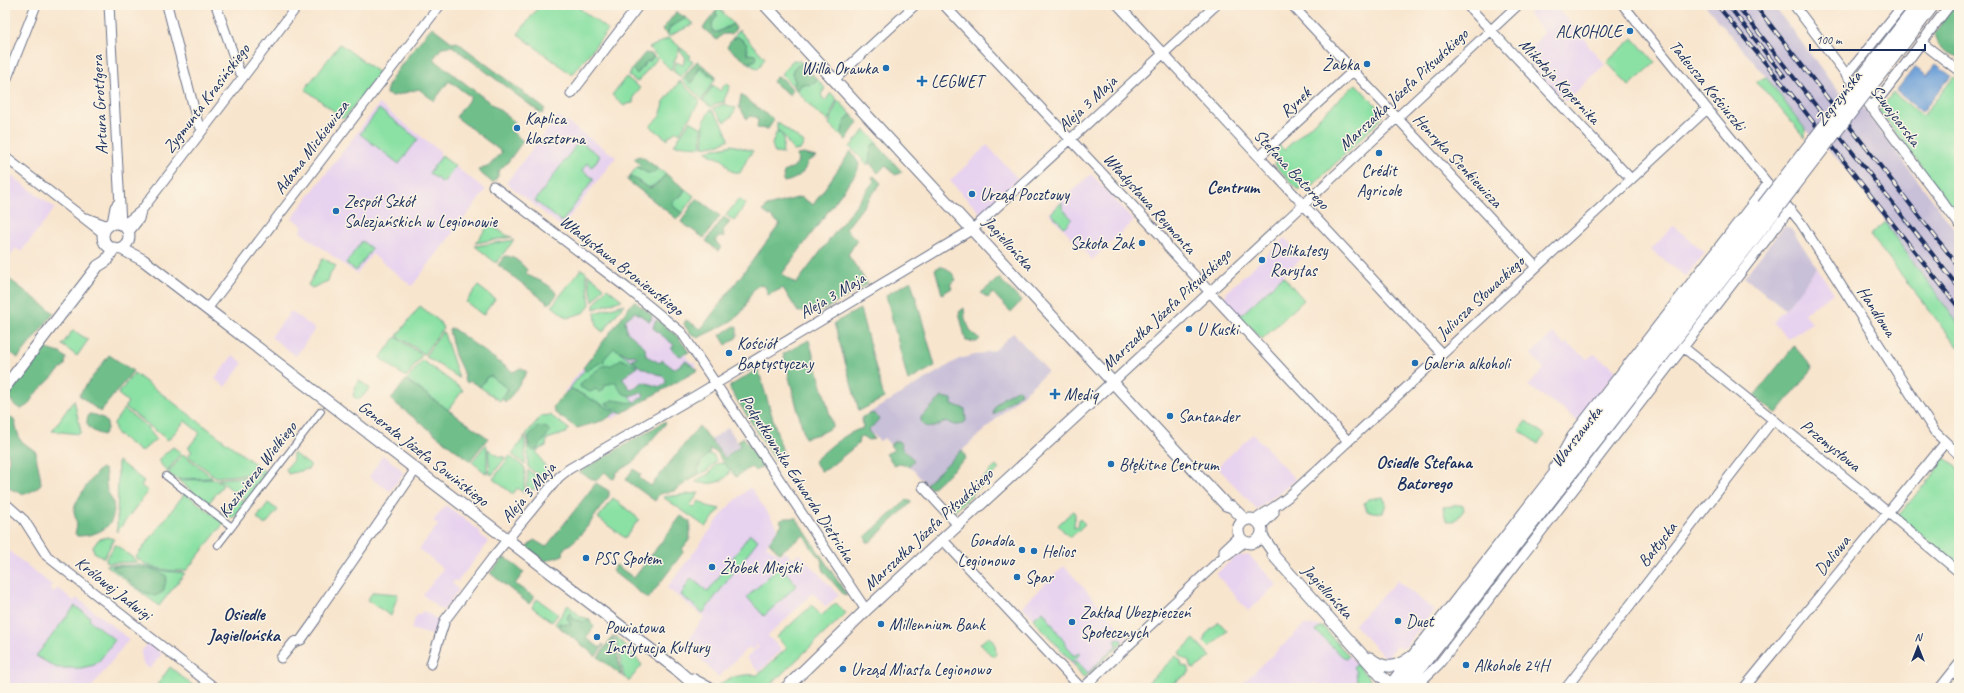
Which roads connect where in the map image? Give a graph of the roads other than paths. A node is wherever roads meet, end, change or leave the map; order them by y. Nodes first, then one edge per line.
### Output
1 (36, 5) edge
2 (109, 5) edge
3 (167, 5) edge
4 (216, 5) edge
5 (298, 5) edge
6 (440, 5) edge
7 (639, 5) edge
8 (765, 5) edge
9 (915, 5) edge
10 (944, 5) edge
11 (1118, 5) edge
12 (1216, 5) edge
13 (1292, 5) edge
14 (1467, 5) edge
15 (1518, 5) edge
16 (1623, 5) edge
17 (1794, 5) edge
18 (1903, 5) edge
19 (1928, 5) edge
20 (1950, 5) edge
21 (1490, 31) junction
22 (1921, 42) junction
23 (1164, 54) junction
24 (1353, 71) junction
25 (1959, 71) edge
26 (1846, 75) junction
27 (244, 76) junction
28 (834, 80) junction
29 (5, 83) edge
30 (571, 94) dead end
31 (1871, 108) junction
32 (1706, 110) junction
33 (1397, 118) junction
34 (203, 129) junction
35 (1070, 140) junction
36 (5, 157) edge
37 (1259, 157) junction
38 (1631, 179) junction
39 (1767, 185) junction
40 (493, 186) dead end
41 (1303, 204) junction
42 (1768, 209) joint
43 (1790, 209) junction
44 (1959, 224) edge
45 (973, 229) junction
46 (116, 235) junction
47 (1536, 267) junction
48 (1209, 292) junction
49 (207, 309) junction
50 (1682, 347) junction
51 (1442, 354) junction
52 (1113, 382) junction
53 (716, 383) junction
54 (5, 387) edge
55 (321, 411) dead end
56 (1773, 420) junction
57 (1615, 436) junction
58 (1348, 441) junction
59 (1945, 443) junction
60 (1959, 455) edge
61 (416, 469) junction
62 (166, 476) dead end
63 (923, 487) dead end
64 (1549, 491) junction
65 (5, 503) edge
66 (1887, 512) junction
67 (958, 525) junction
68 (232, 527) junction
69 (1250, 531) junction
70 (508, 539) junction
71 (942, 539) junction
72 (218, 545) dead end
73 (1958, 570) edge
74 (1466, 606) junction
75 (866, 610) junction
76 (1358, 650) junction
77 (1417, 653) junction
78 (820, 655) junction
79 (281, 658) dead end
80 (431, 664) dead end
81 (1439, 664) junction
82 (1959, 664) edge
83 (683, 674) junction
84 (1401, 686) edge
85 (215, 688) edge
86 (698, 688) edge
87 (709, 688) edge
88 (786, 688) edge
89 (796, 688) edge
90 (1082, 688) edge
91 (1566, 688) edge
92 (1744, 688) edge
93 (1940, 688) edge

1 - 29 street
2 - 46 street, Artura Grottgera
3 - 34 street
4 - 27 street
5 - 27 street, Zygmunta Krasińskiego
6 - 49 street, Adama Mickiewicza
7 - 30 street
8 - 28 street, Jagiellońska
9 - 28 street
10 - 35 street, Władysława Reymonta
11 - 23 street, Stefana Batorego
12 - 23 street, Aleja 3 Maja
13 - 24 street, Henryka Sienkiewicza
14 - 21 street, Mikołaja Kopernika
15 - 21 street, Marszałka Józefa Piłsudskiego
16 - 32 street, Tadeusza Kościuszki
17 - 26 street, Szwajcarska
18 - 26 street
19 - 42 main road, Zegrzyńska, bridge
20 - 22 street
21 - 33 street, Marszałka Józefa Piłsudskiego
21 - 38 street, Mikołaja Kopernika
22 - 25 street
22 - 31 street
23 - 35 street, Aleja 3 Maja
23 - 37 street, Stefana Batorego
24 - 33 street, Henryka Sienkiewicza
24 - 37 street, Rynek
26 - 31 street, Szwajcarska
27 - 34 street, Zygmunta Krasińskiego
28 - 45 street, Jagiellońska
31 - 44 street, Szwajcarska
32 - 38 street, Juliusza Słowackiego
32 - 39 street, Tadeusza Kościuszki
33 - 41 street, Marszałka Józefa Piłsudskiego
33 - 47 street, Henryka Sienkiewicza
34 - 46 street, Zygmunta Krasińskiego
35 - 45 street, Aleja 3 Maja
35 - 48 street, Władysława Reymonta
36 - 46 street, Generała Józefa Sowińskiego
37 - 41 street, Stefana Batorego
38 - 47 street, Juliusza Słowackiego
39 - 43 street, Handlowa
39 - 64 street, Warszawska
40 - 53 street, Władysława Broniewskiego
41 - 48 street, Marszałka Józefa Piłsudskiego
41 - 51 street, Stefana Batorego
42 - 64 main road, Warszawska
43 - 50 street
43 - 59 street, Handlowa
45 - 52 street, Jagiellońska
45 - 53 street, Aleja 3 Maja
46 - 49 street, Generała Józefa Sowińskiego
46 - 54 street, Zygmunta Krasińskiego
47 - 51 street, Juliusza Słowackiego
48 - 52 street, Marszałka Józefa Piłsudskiego
48 - 58 street, Władysława Reymonta
49 - 61 street, Generała Józefa Sowińskiego
50 - 56 street, Przemysłowa
50 - 57 street
51 - 58 street, Juliusza Słowackiego
52 - 67 street, Marszałka Józefa Piłsudskiego
52 - 69 street, Jagiellońska
53 - 70 street, Aleja 3 Maja
53 - 75 street, Podpułkownika Edwarda Dietricha
55 - 68 street, Kazimierza Wielkiego
56 - 66 street, Przemysłowa
56 - 91 street, Bałtycka
57 - 64 street
57 - 81 street
58 - 69 street, Juliusza Słowackiego
59 - 60 street, Handlowa
59 - 66 street, Daliowa
61 - 70 street, Generała Józefa Sowińskiego
61 - 79 street
62 - 68 street
63 - 67 street
64 - 74 main road, Warszawska
64 - 77 main road, Warszawska
65 - 85 street, Królowej Jadwigi
66 - 73 street, Przemysłowa
66 - 92 street, Daliowa
67 - 71 street, Marszałka Józefa Piłsudskiego
68 - 72 street, Kazimierza Wielkiego
69 - 76 street, Jagiellońska
69 - 90 street, Juliusza Słowackiego
70 - 80 street, Aleja 3 Maja
70 - 83 street, Generała Józefa Sowińskiego
71 - 75 street, Marszałka Józefa Piłsudskiego
71 - 90 street
74 - 81 street
74 - 84 main road, Warszawska
75 - 78 street, Marszałka Józefa Piłsudskiego
76 - 77 street, Jagiellońska
76 - 84 street, Jagiellońska
77 - 84 main road, Warszawska
78 - 88 street, Marszałka Józefa Piłsudskiego
78 - 89 street, Marszałka Józefa Piłsudskiego
81 - 84 street
82 - 93 street
83 - 86 street, Generała Józefa Sowińskiego
83 - 87 street, Generała Józefa Sowińskiego

